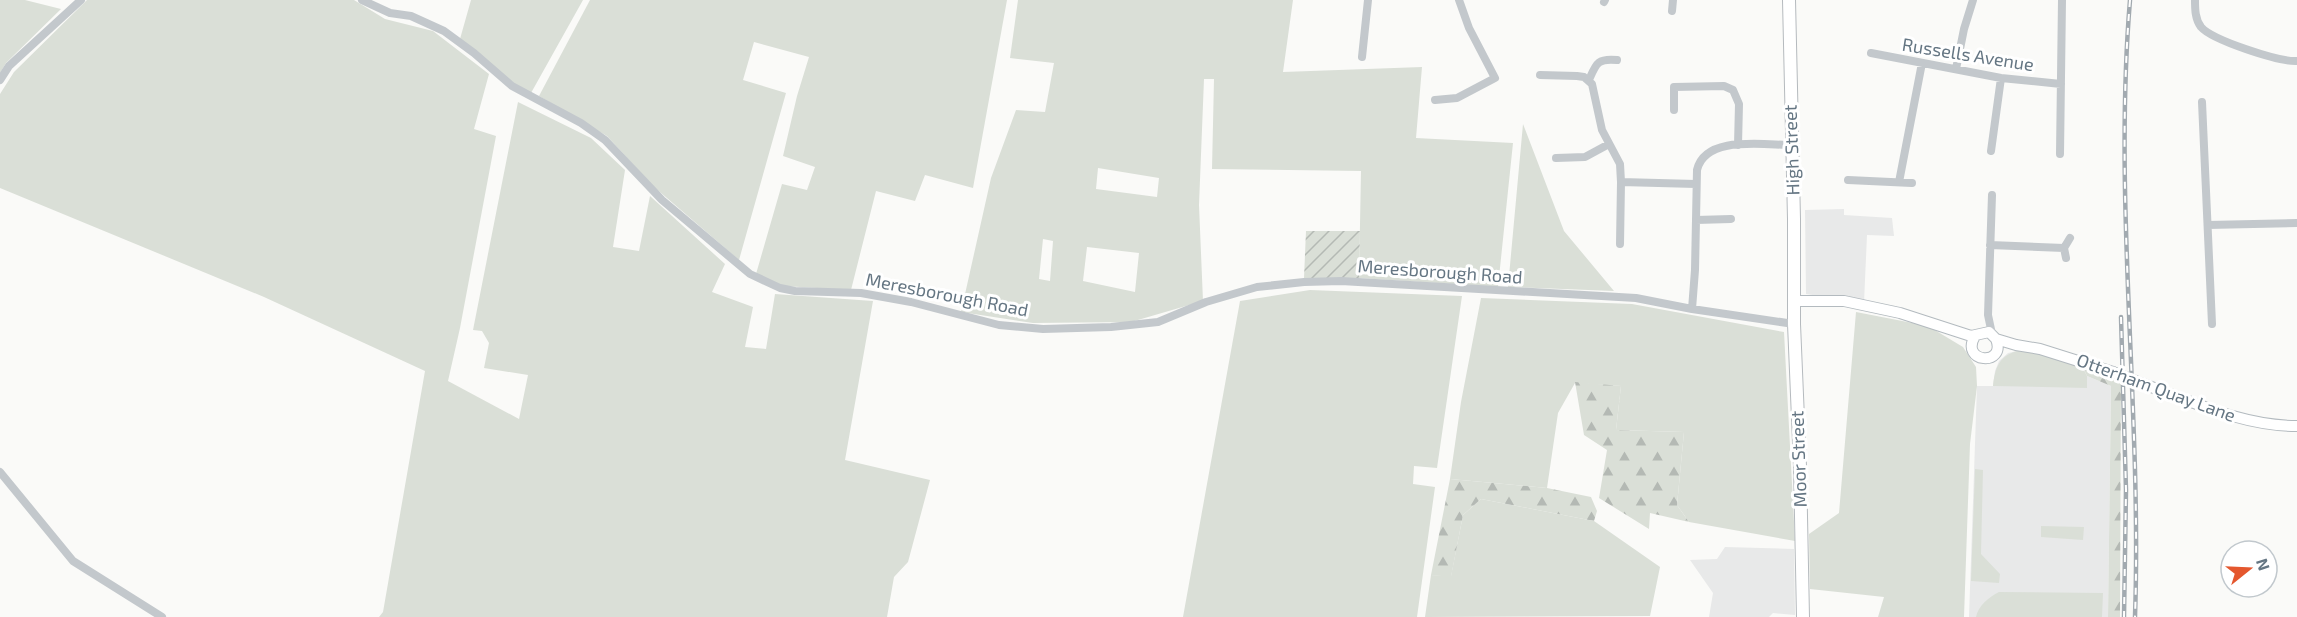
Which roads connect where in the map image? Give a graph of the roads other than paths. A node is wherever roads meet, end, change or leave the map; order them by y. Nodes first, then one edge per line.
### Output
1 (81, 0) edge
2 (362, 0) edge
3 (1368, 0) edge
4 (1459, 0) edge
5 (1673, 0) edge
6 (1789, 0) edge
7 (1973, 0) edge
8 (2062, 0) edge
9 (2195, 0) edge
10 (1672, 11) dead end
11 (1871, 53) dead end
12 (1362, 57) dead end
13 (1617, 60) dead end
14 (2297, 61) edge
15 (1922, 63) junction
16 (1956, 69) junction
17 (1540, 75) dead end
18 (2001, 78) junction
19 (0, 80) edge
20 (1589, 80) junction
21 (2061, 84) junction
22 (1434, 100) dead end
23 (2202, 102) dead end
24 (1674, 110) dead end
25 (1609, 144) junction
26 (1738, 145) junction
27 (1792, 145) junction
28 (1991, 151) dead end
29 (2060, 154) dead end
30 (1556, 158) dead end
31 (1848, 180) dead end
32 (1621, 182) junction
33 (1899, 182) junction
34 (1912, 183) dead end
35 (1696, 184) junction
36 (1992, 195) dead end
37 (1731, 219) dead end
38 (1696, 220) junction
39 (2297, 223) edge
40 (2208, 225) junction
41 (2070, 238) dead end
42 (1620, 244) dead end
43 (1990, 245) junction
44 (2064, 248) junction
45 (2066, 258) dead end
46 (1794, 301) junction
47 (1692, 309) junction
48 (1988, 315) junction
49 (1794, 324) junction
50 (2212, 324) dead end
51 (1952, 331) junction
52 (1976, 336) junction
53 (1994, 336) junction
54 (2016, 345) junction
55 (1997, 350) junction
56 (1973, 352) junction
57 (2297, 426) edge
58 (0, 472) edge
59 (162, 617) edge
60 (1803, 617) edge

1 - 19 street
2 - 47 street, Meresborough Road
3 - 12 street
4 - 22 street
5 - 10 street
6 - 27 main road, High Street
7 - 16 street
8 - 21 street
9 - 14 street
11 - 15 street, Russells Avenue
13 - 20 street
15 - 16 street, Russells Avenue
15 - 33 street
16 - 18 street, Russells Avenue
17 - 20 street
18 - 21 street, Russells Avenue
18 - 28 street
20 - 25 street
21 - 29 street
23 - 40 street
24 - 26 street
25 - 30 street
25 - 32 street
26 - 27 street
26 - 35 street
27 - 46 main road, High Street
31 - 33 street
32 - 35 street
32 - 42 street
33 - 34 street
35 - 38 street
36 - 43 street
37 - 38 street
38 - 47 street
39 - 40 street
40 - 50 street
41 - 44 street
43 - 44 street
43 - 48 street
44 - 45 street
46 - 49 main road, Moor Street
46 - 51 street, Otterham Quay Lane
47 - 49 street, Meresborough Road
48 - 52 street
48 - 53 street
49 - 60 main road, Moor Street
51 - 52 street, Otterham Quay Lane
51 - 56 street, Otterham Quay Lane
52 - 53 street, Otterham Quay Lane
52 - 56 street
53 - 54 street, Otterham Quay Lane
53 - 55 street
54 - 55 street, Otterham Quay Lane
54 - 57 street, Otterham Quay Lane, bridge
55 - 56 street, Otterham Quay Lane
58 - 59 street

